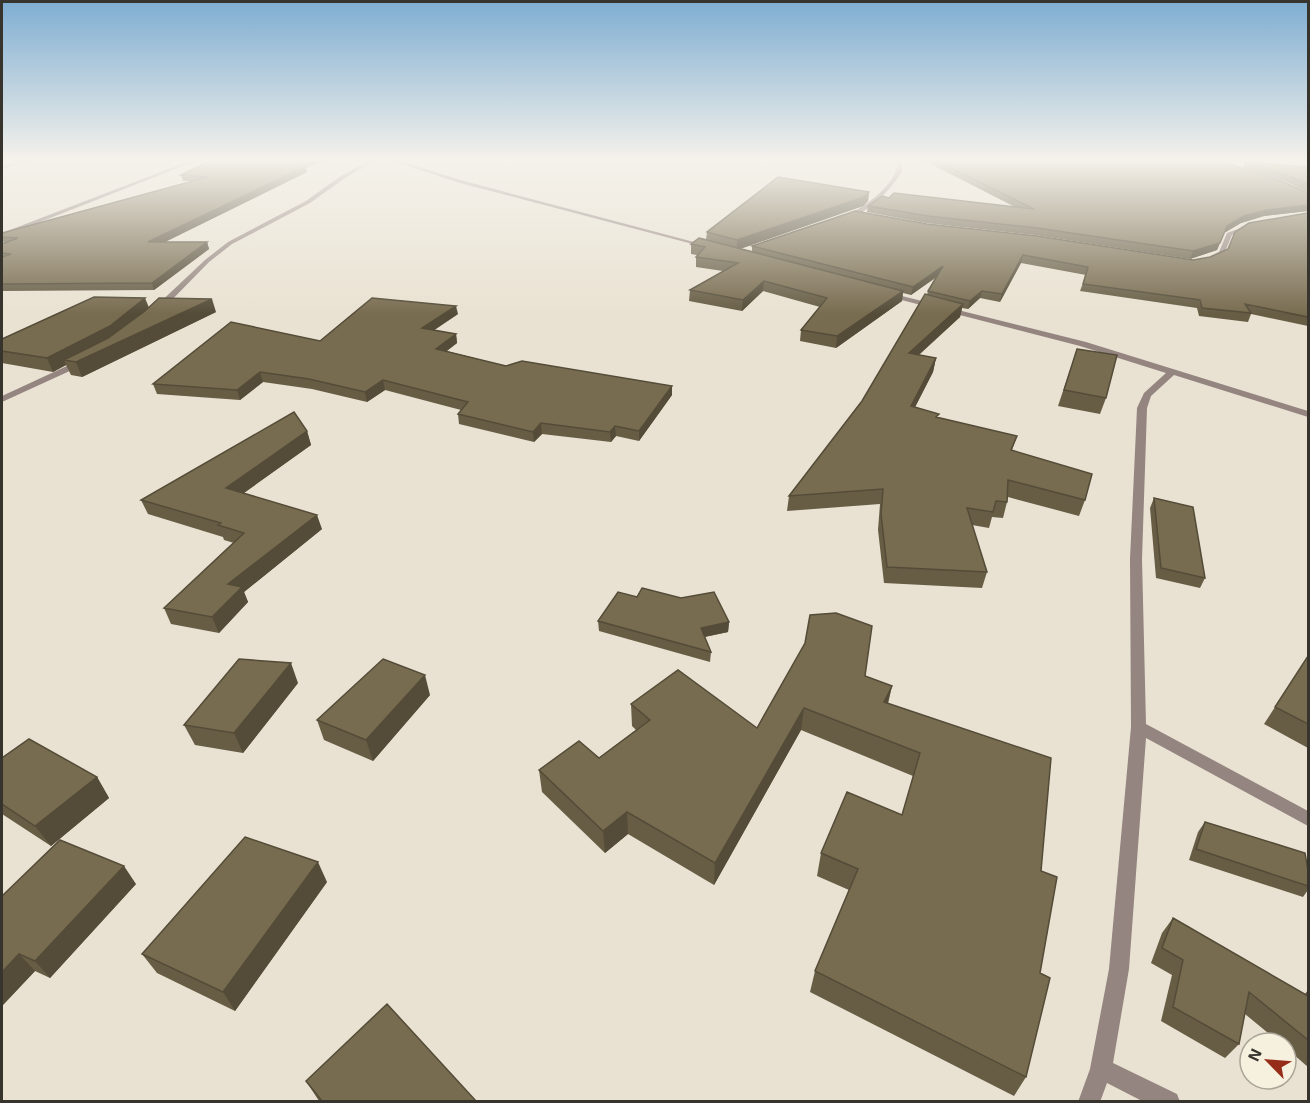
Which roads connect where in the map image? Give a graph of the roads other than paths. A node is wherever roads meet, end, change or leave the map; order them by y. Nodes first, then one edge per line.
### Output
1 (63, 211) edge
2 (290, 211) edge
3 (574, 211) edge
4 (860, 211) edge
5 (856, 214) junction
6 (866, 216) edge
7 (841, 219) edge
8 (1264, 222) edge
9 (2, 235) edge
10 (713, 248) edge
11 (1204, 261) edge
12 (875, 290) edge
13 (147, 319) edge
14 (93, 357) edge
15 (1172, 372) junction
16 (2, 399) edge
17 (1308, 414) edge
18 (1139, 728) junction
19 (1308, 819) edge
20 (1101, 1069) junction
21 (1089, 1101) edge
22 (1169, 1101) edge

1 - 9 street
2 - 13 street
3 - 10 street
4 - 5 street
5 - 6 street
5 - 7 street
8 - 11 street
12 - 15 street
14 - 16 street
15 - 17 street
15 - 18 street
18 - 19 street
18 - 20 street
20 - 21 street
20 - 22 street

